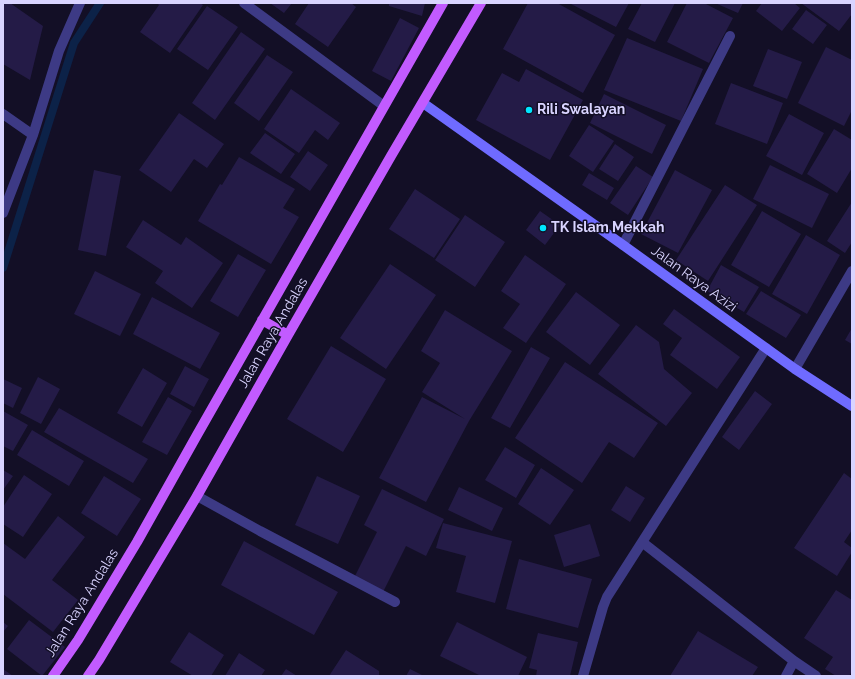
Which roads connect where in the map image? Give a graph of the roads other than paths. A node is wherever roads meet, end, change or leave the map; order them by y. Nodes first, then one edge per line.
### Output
1 (80, 3) edge
2 (244, 3) edge
3 (443, 3) edge
4 (481, 3) edge
5 (730, 36) dead end
6 (423, 103) junction
7 (384, 106) junction
8 (3, 114) edge
9 (33, 135) junction
10 (3, 213) edge
11 (623, 245) junction
12 (852, 271) edge
13 (262, 320) junction
14 (288, 335) junction
15 (766, 348) junction
16 (795, 369) junction
17 (852, 406) edge
18 (197, 496) junction
19 (642, 542) junction
20 (396, 602) dead end
21 (794, 661) junction
22 (53, 676) edge
23 (88, 676) edge
24 (583, 676) edge
25 (786, 676) edge
26 (816, 676) edge

1 - 9 street
2 - 7 street
3 - 7 main road, Jalan Raya Andalas
4 - 6 main road, Jalan Raya Andalas
5 - 11 street
6 - 11 street, Jalan Raya Azizi
6 - 14 main road, Jalan Raya Andalas
7 - 13 main road, Jalan Raya Andalas
8 - 9 street
9 - 10 street
11 - 15 street, Jalan Raya Azizi
12 - 16 street
13 - 14 main road
13 - 22 main road, Jalan Raya Andalas
14 - 18 main road, Jalan Raya Andalas
15 - 16 street, Jalan Raya Azizi
15 - 19 street
16 - 17 street, Jalan Raya Azizi
18 - 20 street
18 - 23 main road, Jalan Raya Andalas
19 - 21 street
19 - 24 street
21 - 25 street
21 - 26 street

